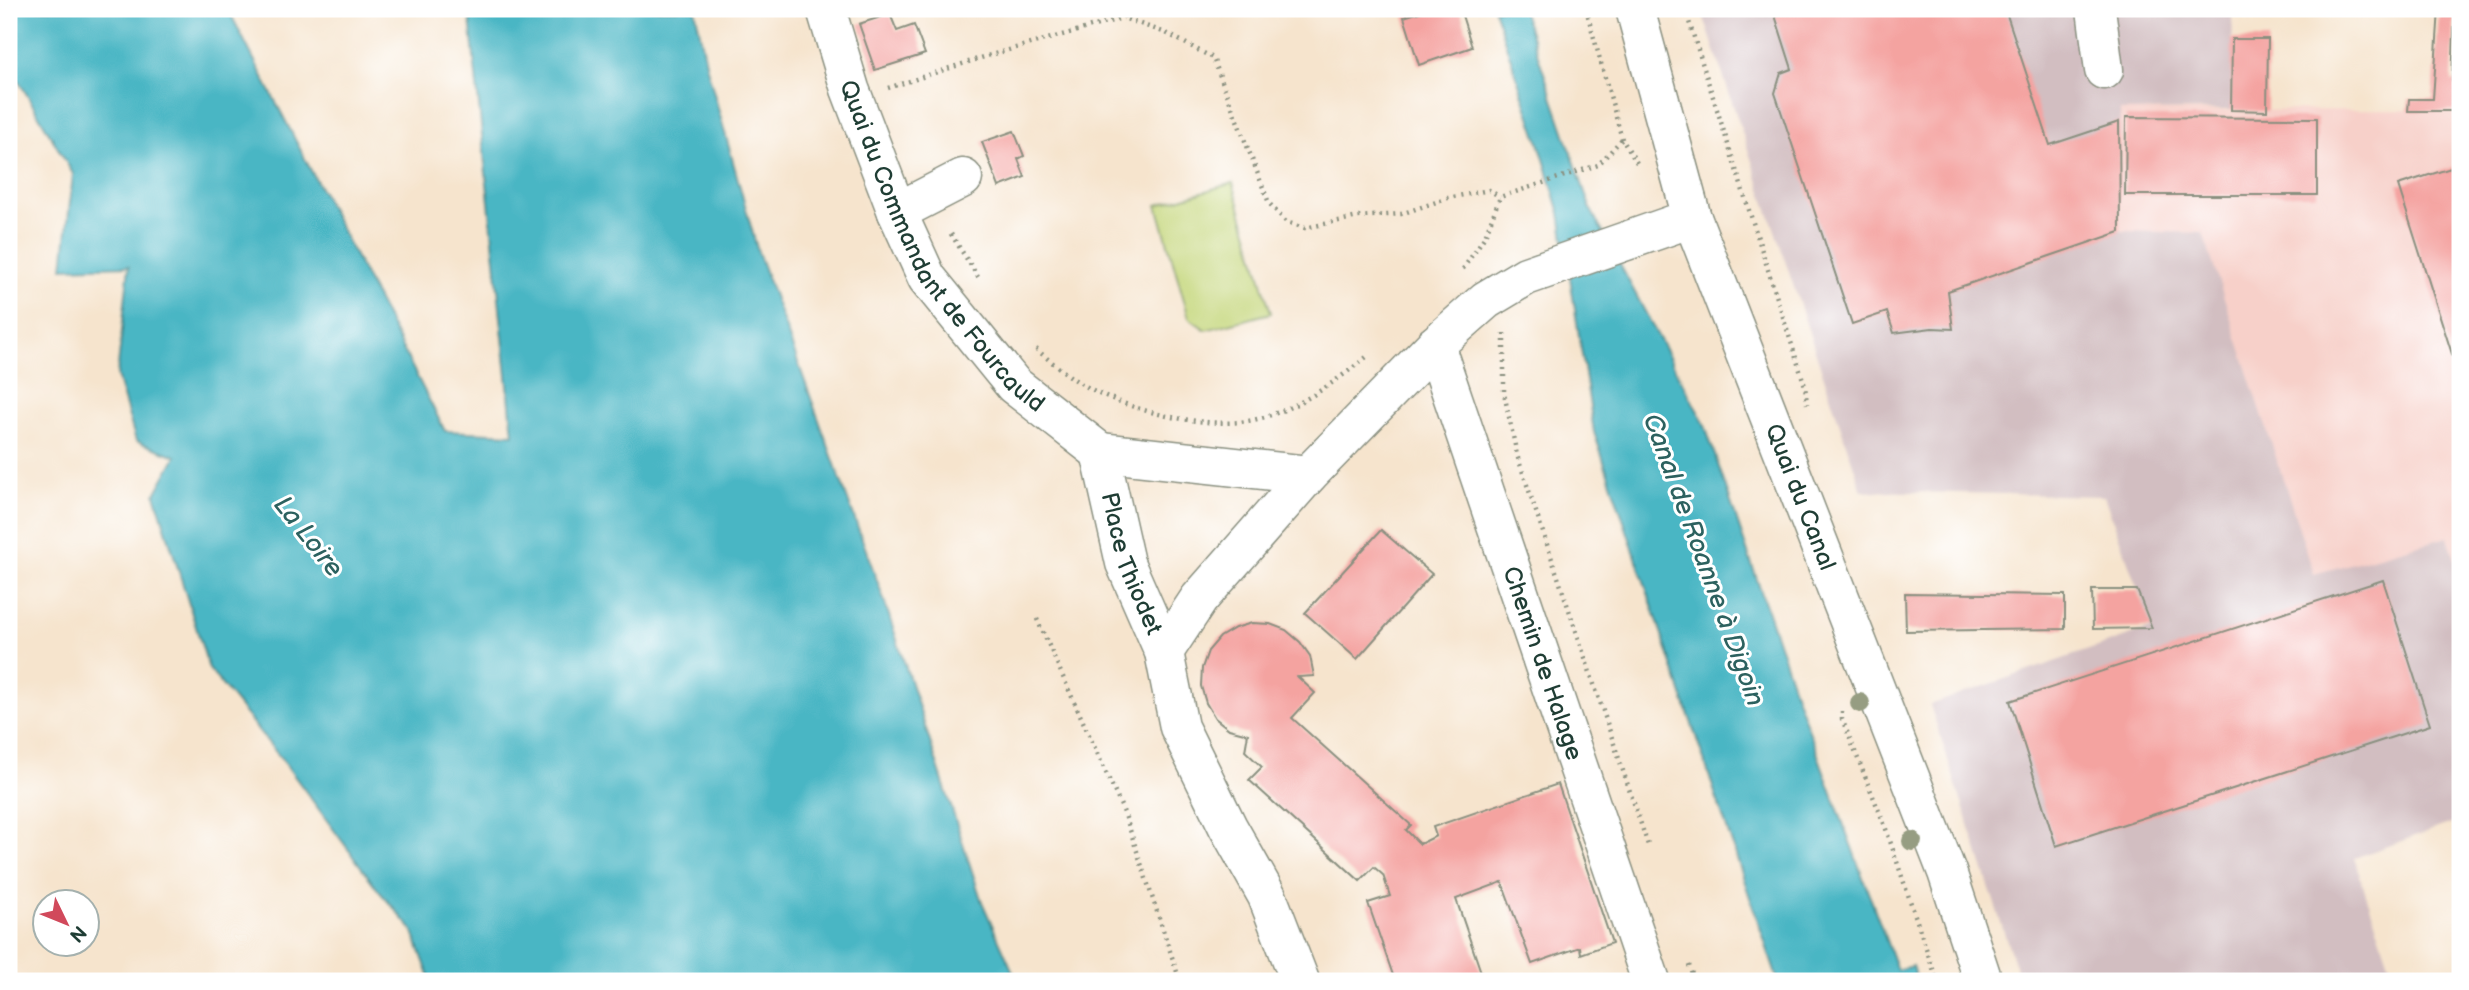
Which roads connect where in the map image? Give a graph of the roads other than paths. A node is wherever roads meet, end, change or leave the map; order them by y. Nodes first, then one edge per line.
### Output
1 (826, 9) edge
2 (1634, 9) edge
3 (2096, 9) edge
4 (2104, 70) dead end
5 (964, 178) dead end
6 (913, 204) junction
7 (1692, 218) junction
8 (1435, 345) junction
9 (1100, 452) junction
10 (1308, 475) junction
11 (1164, 652) junction
12 (1300, 981) edge
13 (1651, 981) edge
14 (1983, 981) edge

1 - 6 street, Quai du Commandant de Fourcauld
2 - 7 street, Quai du Canal
3 - 4 street
5 - 6 street
6 - 9 street, Quai du Commandant de Fourcauld
7 - 8 street, Place Thiodet
7 - 14 street, Quai du Canal
8 - 10 street, Place Thiodet
8 - 13 street, Chemin de Halage
9 - 10 street, Place Thiodet
9 - 11 street, Place Thiodet
10 - 11 street, Place Thiodet
11 - 12 street

